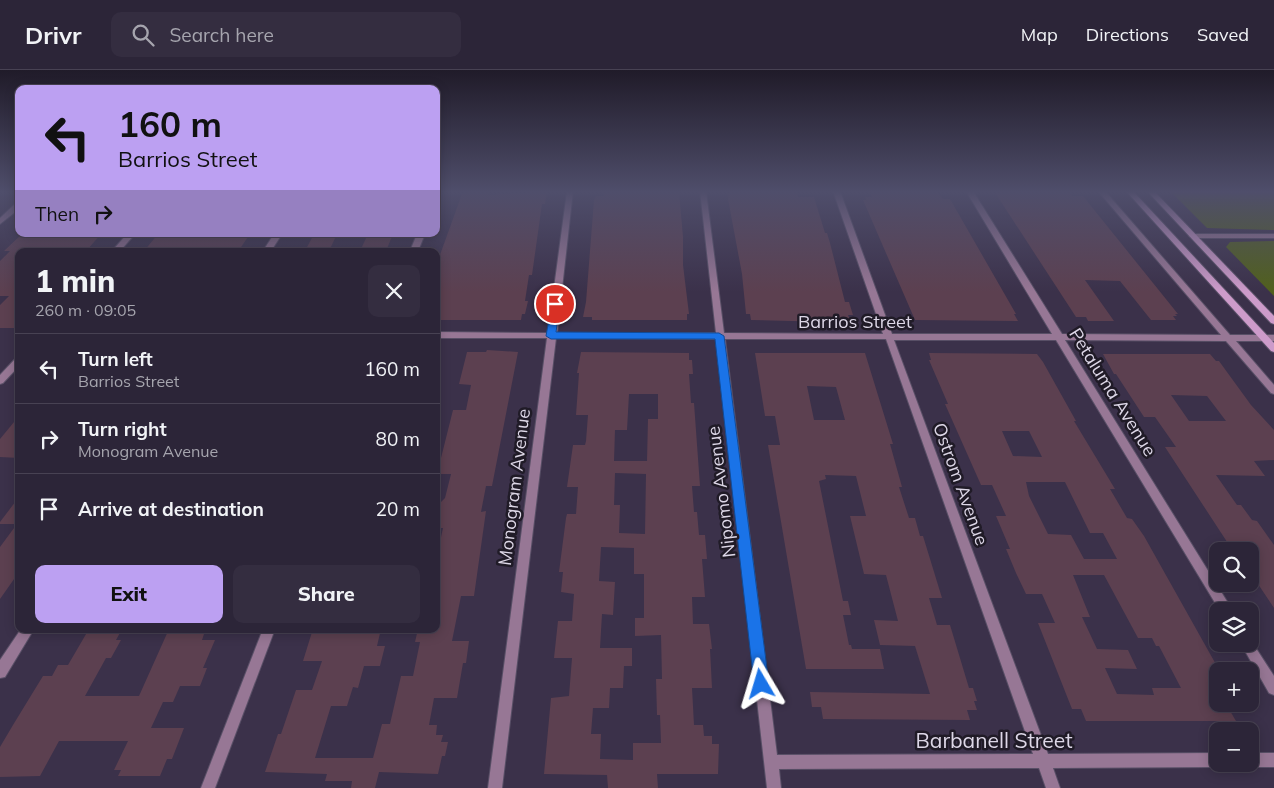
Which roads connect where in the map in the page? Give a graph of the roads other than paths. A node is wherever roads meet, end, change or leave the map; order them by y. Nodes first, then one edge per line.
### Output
1 (566, 225) edge
2 (707, 225) edge
3 (848, 225) edge
4 (989, 225) edge
5 (1130, 225) edge
6 (1160, 225) edge
7 (1182, 225) edge
8 (1193, 236) junction
9 (1274, 236) edge
10 (128, 237) edge
11 (276, 237) edge
12 (119, 248) edge
13 (269, 248) edge
14 (1274, 321) edge
15 (440, 335) edge
16 (551, 336) junction
17 (719, 336) junction
18 (1057, 336) junction
19 (889, 337) junction
20 (1228, 338) junction
21 (1263, 338) junction
22 (1274, 338) edge
23 (1274, 350) edge
24 (15, 364) edge
25 (0, 381) edge
26 (1274, 391) edge
27 (1221, 602) edge
28 (25, 633) edge
29 (267, 633) edge
30 (1252, 652) edge
31 (0, 672) edge
32 (1274, 688) edge
33 (1209, 760) edge
34 (1259, 760) edge
35 (1274, 760) edge
36 (1043, 761) junction
37 (771, 762) junction
38 (208, 788) edge
39 (495, 788) edge
40 (774, 788) edge
41 (1053, 788) edge

1 - 16 street, Monogram Avenue
2 - 17 street, Nipomo Avenue
3 - 19 street, Ostrom Avenue
4 - 18 street, Petaluma Avenue
5 - 20 street
6 - 21 main road
7 - 8 main road
8 - 9 street
8 - 14 main road
10 - 12 street
11 - 13 street
15 - 16 street, Barrios Street
16 - 17 street, Barrios Street
16 - 39 street, Monogram Avenue
17 - 19 street, Barrios Street
17 - 37 street, Nipomo Avenue
18 - 19 street, Barrios Street
18 - 20 street, Barrios Street
18 - 27 street, Petaluma Avenue
19 - 36 street, Ostrom Avenue
20 - 21 street, Barrios Street
20 - 26 street
21 - 22 street, Barrios Street
21 - 23 main road
24 - 25 street
28 - 31 street
29 - 38 street
30 - 32 street
33 - 36 street, Barbanell Street
34 - 35 street
36 - 37 street, Barbanell Street
36 - 41 street, Ostrom Avenue
37 - 40 street, Nipomo Avenue

